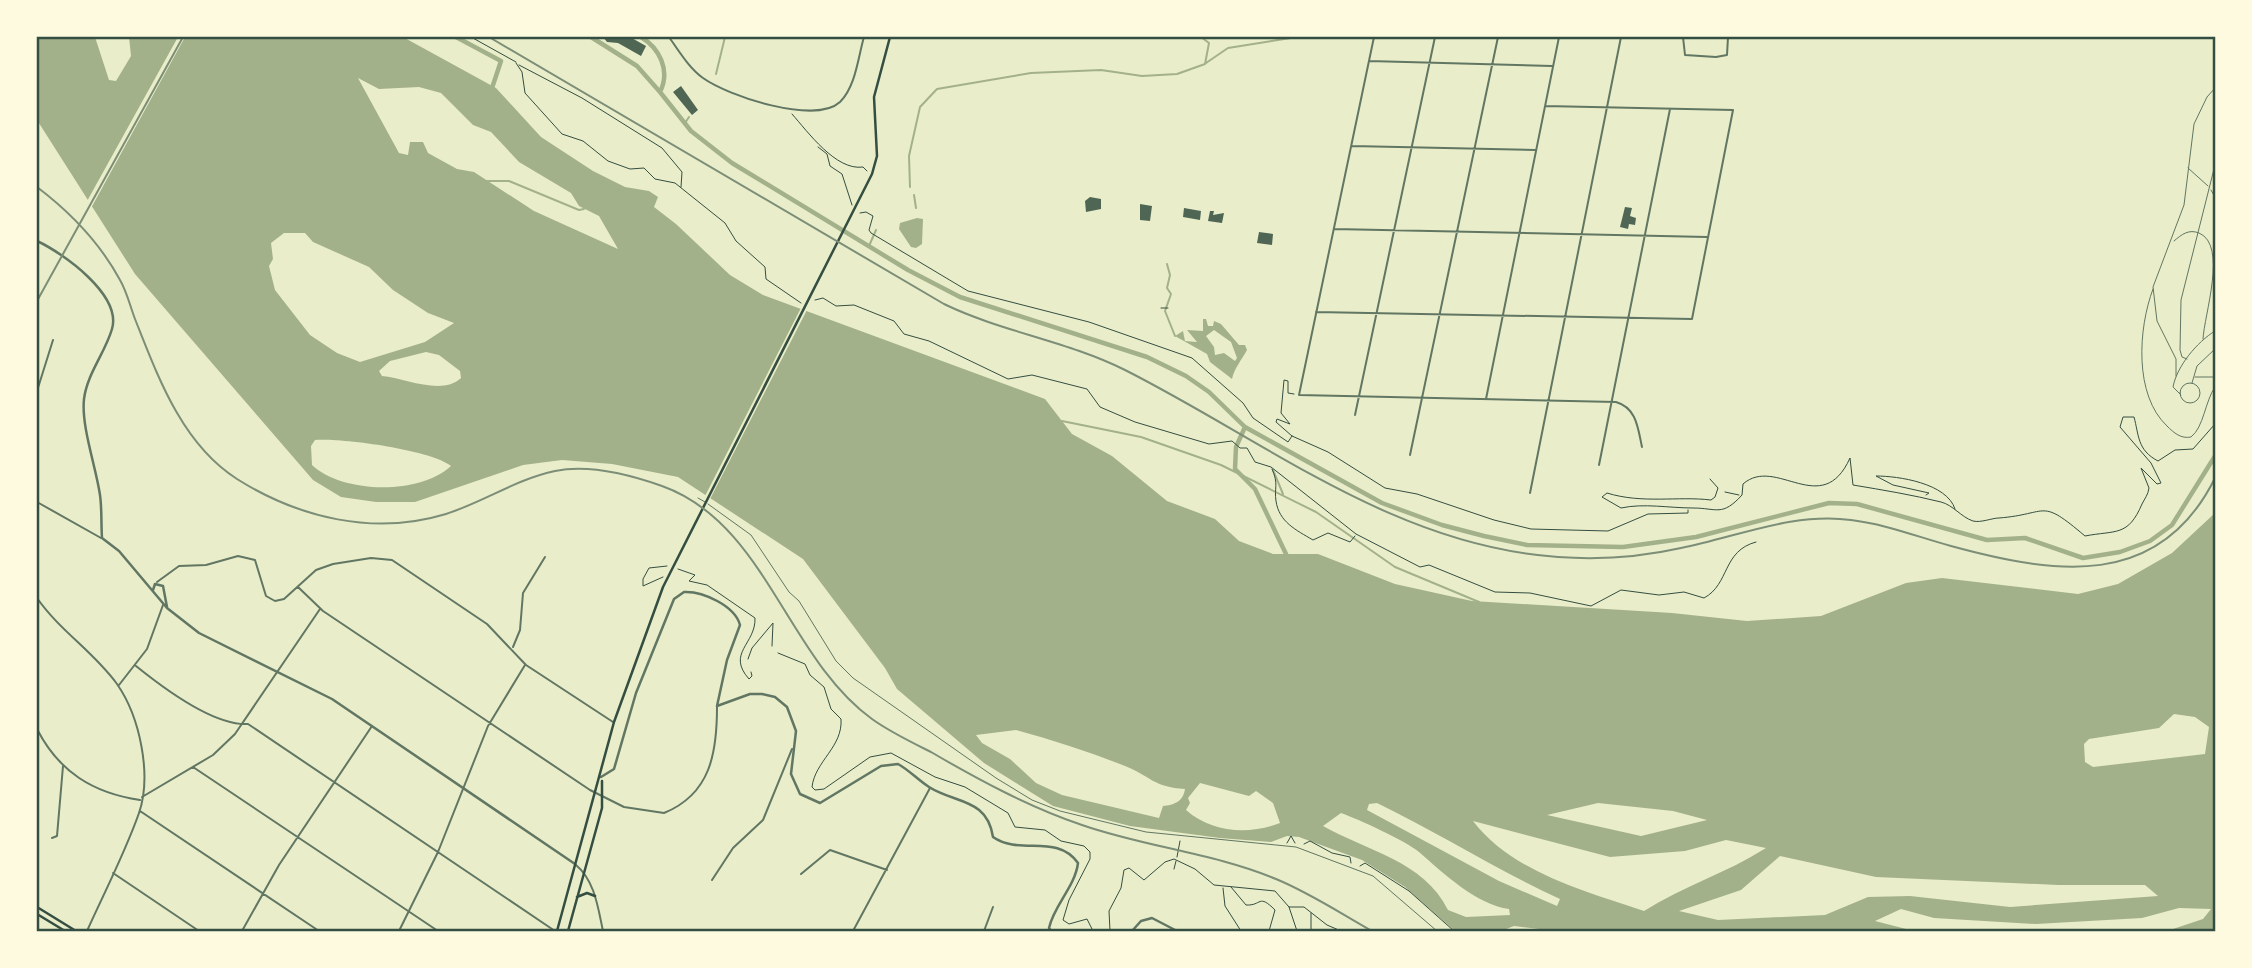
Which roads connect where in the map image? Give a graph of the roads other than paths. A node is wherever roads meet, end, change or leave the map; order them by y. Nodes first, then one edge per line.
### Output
1 (669, 37) edge
2 (864, 37) edge
3 (890, 37) edge
4 (1374, 37) edge
5 (1435, 37) edge
6 (1498, 37) edge
7 (1559, 37) edge
8 (1621, 37) edge
9 (1683, 37) edge
10 (1728, 37) edge
11 (1368, 61) junction
12 (1429, 63) junction
13 (1493, 64) junction
14 (1553, 66) junction
15 (2215, 88) edge
16 (1545, 106) junction
17 (1606, 107) junction
18 (1670, 108) junction
19 (1351, 146) junction
20 (1412, 147) junction
21 (1475, 148) junction
22 (1536, 150) junction
23 (2215, 165) edge
24 (2188, 168) junction
25 (2210, 189) junction
26 (2215, 197) edge
27 (1334, 229) junction
28 (1394, 230) junction
29 (1457, 232) junction
30 (2196, 232) junction
31 (1518, 233) junction
32 (1581, 234) junction
33 (1645, 235) junction
34 (1708, 237) junction
35 (37, 241) edge
36 (2172, 242) junction
37 (2214, 252) edge
38 (2215, 284) edge
39 (2211, 285) junction
40 (2153, 287) junction
41 (1316, 312) junction
42 (1377, 313) junction
43 (1440, 314) junction
44 (1502, 316) junction
45 (1565, 317) junction
46 (1629, 318) junction
47 (2215, 331) edge
48 (2203, 339) junction
49 (53, 340) dead end
50 (2215, 349) edge
51 (2187, 359) junction
52 (2176, 376) junction
53 (2193, 377) junction
54 (2215, 377) edge
55 (2192, 383) junction
56 (2215, 387) edge
57 (37, 391) edge
58 (2181, 396) junction
59 (1359, 397) junction
60 (1422, 398) junction
61 (1486, 399) junction
62 (1548, 401) junction
63 (1612, 402) junction
64 (1355, 415) dead end
65 (1642, 447) dead end
66 (1410, 455) dead end
67 (1599, 466) dead end
68 (1530, 493) dead end
69 (698, 498) dead end
70 (37, 502) edge
71 (102, 538) junction
72 (545, 557) dead end
73 (164, 577) junction
74 (143, 578) junction
75 (156, 583) junction
76 (298, 587) junction
77 (164, 588) junction
78 (154, 592) junction
79 (37, 598) edge
80 (163, 603) junction
81 (167, 608) junction
82 (320, 608) junction
83 (513, 648) junction
84 (526, 665) junction
85 (136, 666) junction
86 (277, 673) junction
87 (118, 685) junction
88 (717, 706) junction
89 (614, 722) junction
90 (489, 723) junction
91 (243, 724) junction
92 (372, 726) junction
93 (37, 729) edge
94 (795, 746) junction
95 (63, 766) junction
96 (193, 767) junction
97 (601, 777) junction
98 (334, 782) junction
99 (463, 786) junction
100 (930, 788) junction
101 (594, 793) junction
102 (604, 798) junction
103 (141, 799) junction
104 (140, 811) junction
105 (297, 837) junction
106 (52, 838) dead end
107 (438, 852) junction
108 (575, 864) junction
109 (887, 870) junction
110 (584, 872) junction
111 (113, 873) junction
112 (801, 874) dead end
113 (712, 880) dead end
114 (261, 892) junction
115 (577, 897) junction
116 (595, 897) junction
117 (37, 907) edge
118 (993, 907) dead end
119 (411, 912) junction
120 (37, 914) edge
121 (65, 931) edge
122 (76, 931) edge
123 (87, 931) edge
124 (199, 931) edge
125 (242, 931) edge
126 (319, 931) edge
127 (399, 931) edge
128 (438, 931) edge
129 (556, 931) edge
130 (568, 931) edge
131 (603, 931) edge
132 (853, 931) edge
133 (984, 931) edge
134 (1051, 931) edge
135 (1132, 931) edge
136 (1177, 931) edge
137 (1437, 931) edge

1 - 2 street
3 - 89 main road
4 - 11 street
5 - 12 street
6 - 13 street
7 - 14 street
8 - 17 street
9 - 10 street
11 - 12 street
11 - 19 street
12 - 13 street
12 - 20 street
13 - 14 street
13 - 21 street
14 - 16 street
15 - 24 lane
16 - 17 street
16 - 22 street
17 - 18 street
17 - 32 street
18 - 33 street
18 - 34 street
19 - 20 street
19 - 27 street
20 - 21 street
20 - 28 street
21 - 22 street
21 - 29 street
22 - 31 street
23 - 25 lane
24 - 25 lane
24 - 36 lane
25 - 26 lane
25 - 30 lane
27 - 28 street
27 - 41 street
28 - 29 street
28 - 42 street
29 - 31 street
29 - 43 street
30 - 36 lane
30 - 37 lane
30 - 51 lane
31 - 32 street
31 - 44 street
32 - 33 street
32 - 45 street
33 - 34 street
33 - 46 street
34 - 46 street
35 - 71 street
36 - 40 lane
37 - 39 lane
38 - 39 lane
39 - 48 lane
40 - 52 lane
40 - 56 lane
41 - 42 street
41 - 59 street
42 - 43 street
42 - 59 street
43 - 44 street
43 - 60 street
44 - 45 street
44 - 61 street
45 - 46 street
45 - 62 street
46 - 63 street
47 - 48 lane
48 - 51 lane
49 - 57 street
50 - 53 lane
51 - 52 lane
52 - 58 lane
53 - 54 lane
53 - 55 lane
55 - 58 lane
55 - 58 lane
59 - 60 street
59 - 64 street
60 - 61 street
60 - 66 street
61 - 62 street
62 - 63 street
62 - 68 street
63 - 65 street
63 - 67 street
69 - 137 lane
70 - 71 street
71 - 74 street
72 - 83 street
73 - 75 street
73 - 76 street
73 - 77 street
74 - 75 street
74 - 78 street
75 - 77 street
75 - 78 street
76 - 82 street
76 - 83 street
77 - 78 street
77 - 81 street
78 - 80 street
79 - 87 street
80 - 81 street
80 - 85 street
81 - 86 street
82 - 86 street
82 - 90 street
83 - 84 street
84 - 89 street
84 - 90 street
85 - 87 street
85 - 91 street
86 - 91 street
86 - 92 street
87 - 103 street
88 - 94 street
88 - 97 street
88 - 102 street
89 - 97 main road
90 - 99 street
90 - 101 street
91 - 96 street
91 - 98 street
92 - 98 street
92 - 99 street
93 - 95 street
94 - 100 street
94 - 113 street
95 - 103 street
95 - 106 street
96 - 103 street
96 - 105 street
97 - 101 main road
97 - 102 main road
98 - 105 street
98 - 107 street
99 - 107 street
99 - 108 street
100 - 109 street
100 - 134 street
101 - 102 street
101 - 108 main road
102 - 110 main road
103 - 104 street
104 - 111 street
104 - 114 street
105 - 114 street
105 - 119 street
107 - 119 street
107 - 129 street
108 - 110 street
108 - 129 main road
109 - 112 street
109 - 132 street
110 - 115 main road
110 - 116 street
111 - 123 street
111 - 124 street
114 - 125 street
114 - 126 street
115 - 116 main road
115 - 130 main road
116 - 131 street
117 - 122 main road
118 - 133 street
119 - 127 street
119 - 128 street
120 - 121 main road
135 - 136 street

